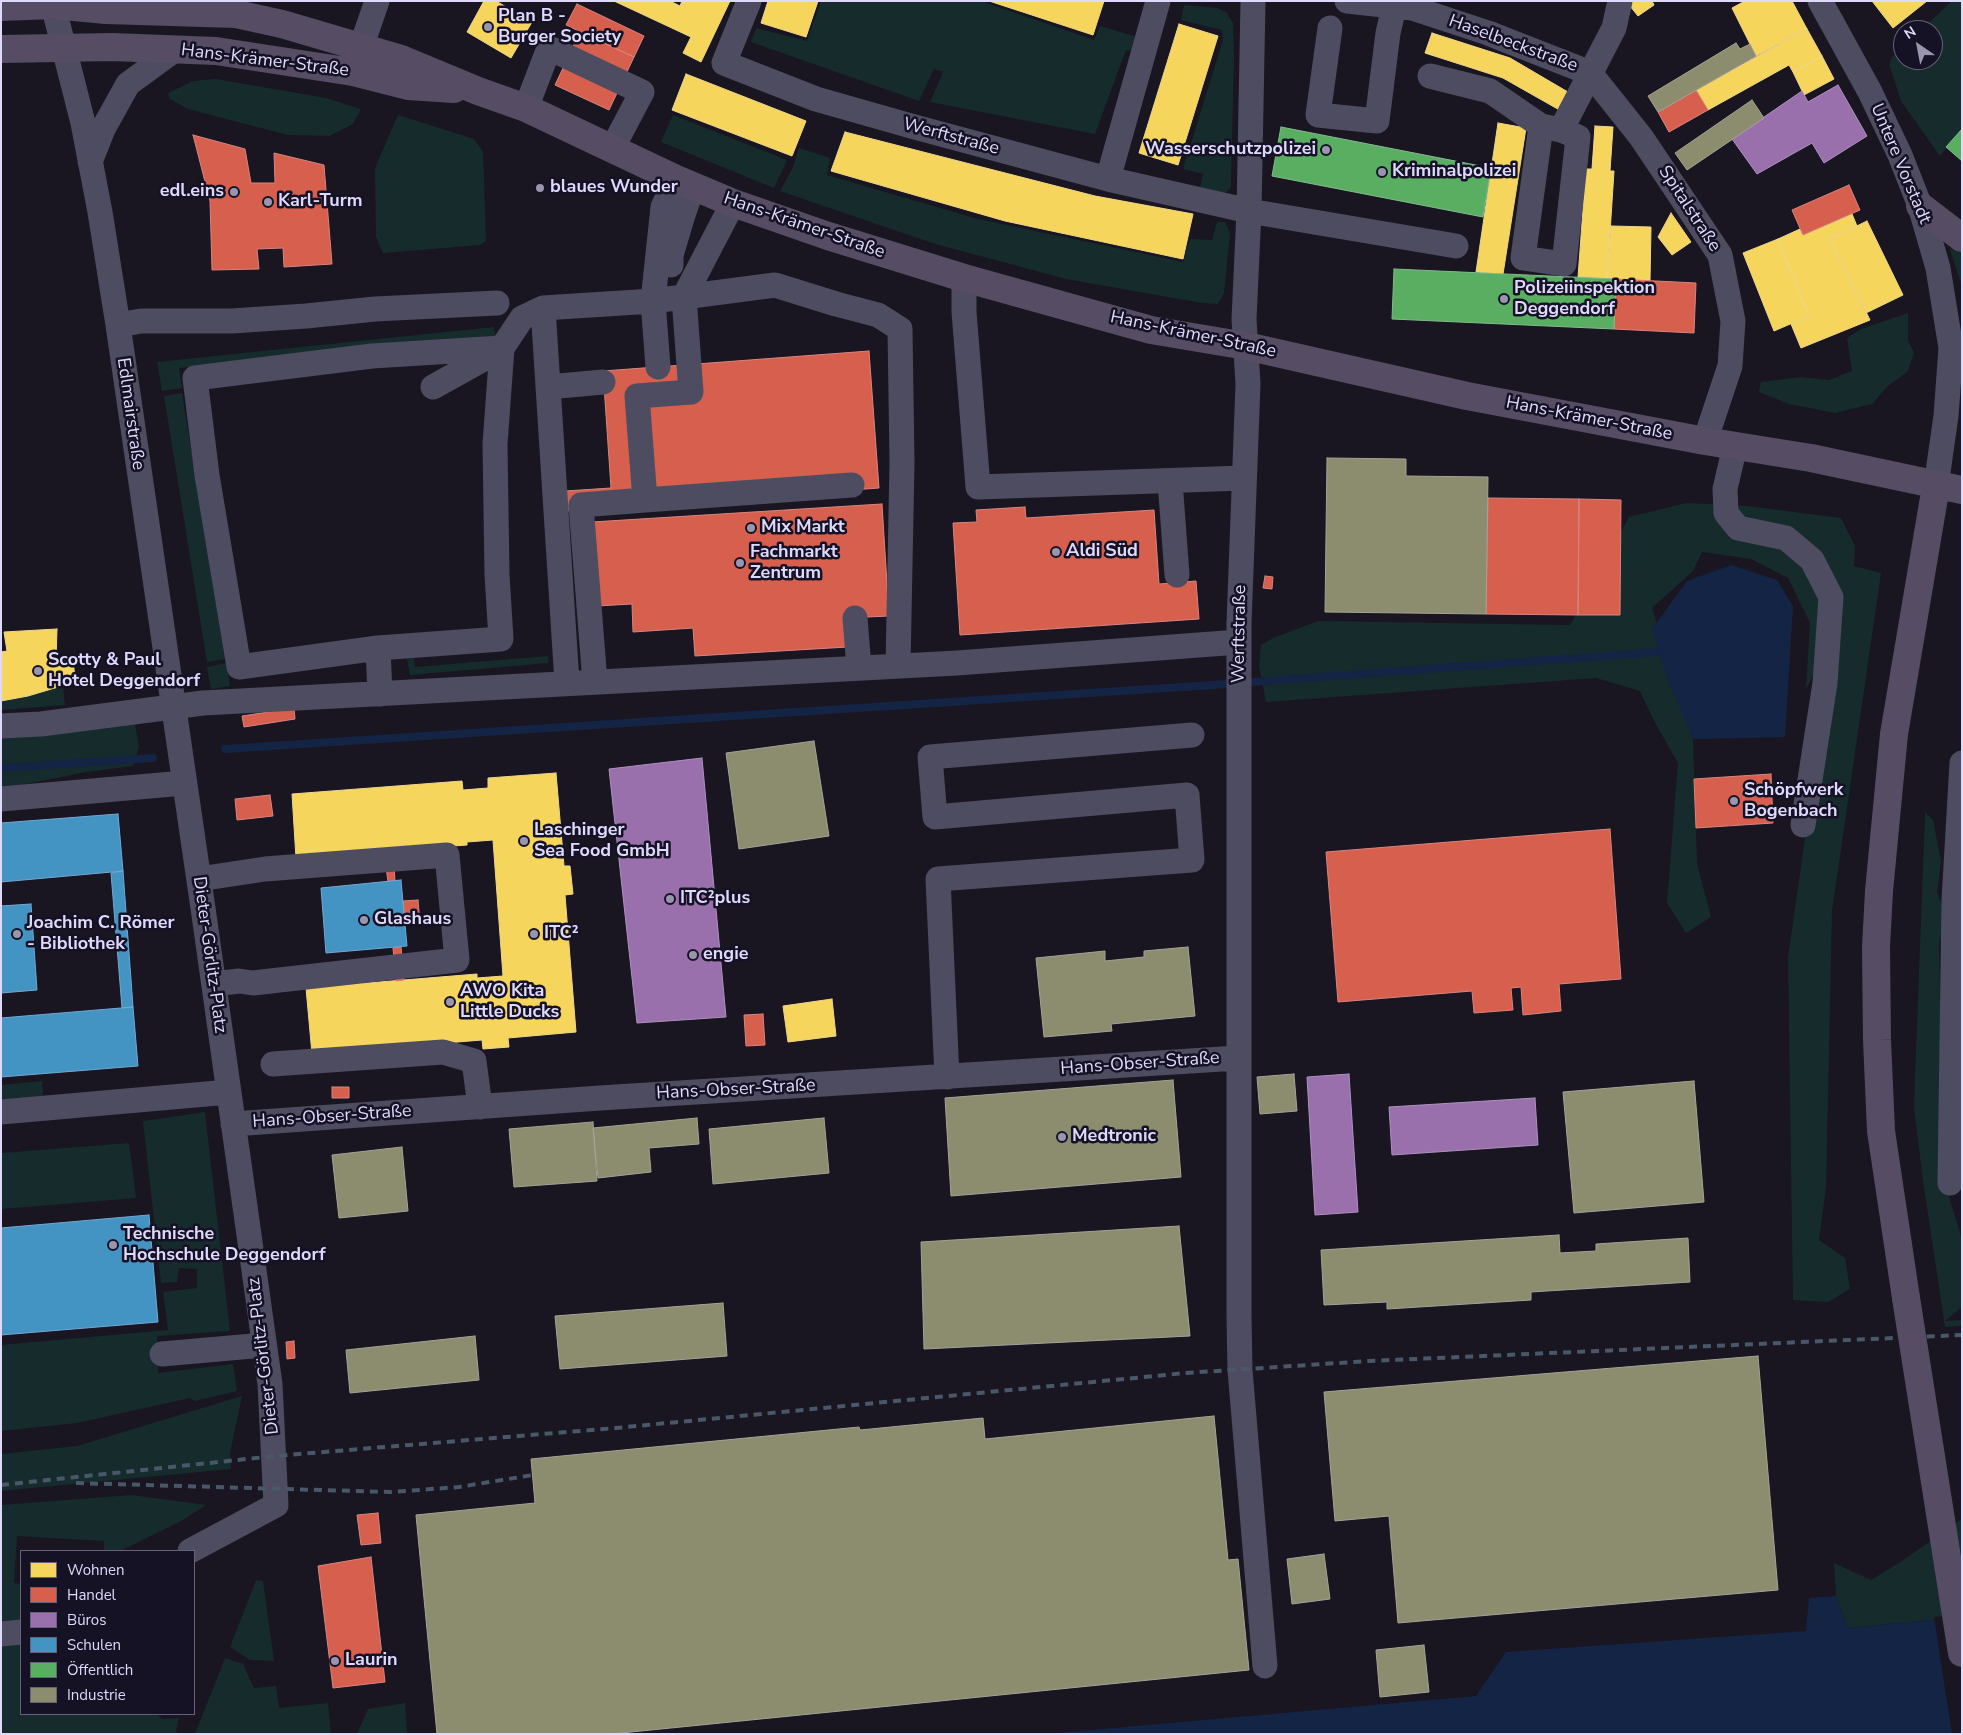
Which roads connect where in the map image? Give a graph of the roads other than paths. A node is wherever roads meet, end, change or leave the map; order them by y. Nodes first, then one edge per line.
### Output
1 (376, 1) edge
2 (750, 1) edge
3 (1158, 1) edge
4 (1253, 1) edge
5 (1346, 1) edge
6 (1620, 1) edge
7 (1820, 1) edge
8 (53, 3) edge
9 (219, 5) edge
10 (1, 7) edge
11 (1394, 7) junction
12 (1330, 28) dead end
13 (64, 47) junction
14 (176, 49) junction
15 (1, 50) edge
16 (357, 59) junction
17 (1590, 73) junction
18 (1430, 76) dead end
19 (526, 108) junction
20 (1551, 128) junction
21 (612, 149) junction
22 (90, 162) junction
23 (1108, 179) junction
24 (685, 183) junction
25 (733, 202) junction
26 (1920, 206) junction
27 (1249, 211) junction
28 (1962, 238) edge
29 (1456, 246) dead end
30 (964, 278) junction
31 (669, 299) junction
32 (497, 304) dead end
33 (543, 308) junction
34 (118, 325) junction
35 (1246, 346) junction
36 (502, 348) junction
37 (658, 367) dead end
38 (603, 382) dead end
39 (433, 387) dead end
40 (548, 387) junction
41 (1705, 441) junction
42 (1735, 446) junction
43 (1244, 478) junction
44 (1170, 481) junction
45 (852, 485) dead end
46 (1949, 488) edge
47 (645, 500) junction
48 (1177, 575) dead end
49 (855, 618) dead end
50 (1239, 646) junction
51 (378, 648) junction
52 (898, 666) junction
53 (859, 668) junction
54 (595, 682) junction
55 (567, 683) junction
56 (380, 694) junction
57 (174, 706) junction
58 (1, 726) edge
59 (1192, 736) dead end
60 (1962, 763) edge
61 (184, 783) junction
62 (1, 798) edge
63 (1803, 824) dead end
64 (199, 879) junction
65 (214, 984) junction
66 (1238, 1058) junction
67 (273, 1064) dead end
68 (947, 1076) junction
69 (229, 1092) junction
70 (480, 1107) junction
71 (1, 1112) edge
72 (233, 1124) junction
73 (1950, 1184) dead end
74 (264, 1345) junction
75 (162, 1354) dead end
76 (192, 1550) edge
77 (20, 1632) edge
78 (1, 1634) edge
79 (1962, 1653) edge
80 (1265, 1666) dead end

1 - 16 street
2 - 23 street, Werftstraße
3 - 23 street
4 - 27 street, Werftstraße
5 - 11 street, Haselbeckstraße
6 - 17 street
7 - 26 street, Untere Vorstadt
8 - 9 main road, Hans-Krämer-Straße
8 - 10 main road, Hans-Krämer-Straße
8 - 13 street
9 - 16 main road, Hans-Krämer-Straße
11 - 12 street
11 - 17 street, Haselbeckstraße
13 - 14 main road, Hans-Krämer-Straße
13 - 15 main road, Hans-Krämer-Straße
13 - 22 street, Edlmairstraße
14 - 16 main road, Hans-Krämer-Straße
14 - 22 street
16 - 19 main road, Hans-Krämer-Straße
17 - 20 street
17 - 41 street, Spitalstraße
18 - 20 street
19 - 21 main road, Hans-Krämer-Straße
19 - 21 street
20 - 20 street
21 - 24 main road, Hans-Krämer-Straße
22 - 34 street, Edlmairstraße
23 - 27 street, Werftstraße
24 - 25 main road, Hans-Krämer-Straße
24 - 31 street
25 - 30 main road, Hans-Krämer-Straße
25 - 31 street
26 - 28 main road
26 - 46 street, Untere Vorstadt
27 - 29 street
27 - 35 street, Werftstraße
30 - 35 main road, Hans-Krämer-Straße
30 - 44 street
31 - 33 street
31 - 37 street
31 - 47 street
31 - 52 street
32 - 34 street
33 - 36 street
33 - 40 street
34 - 57 street, Edlmairstraße
35 - 41 main road, Hans-Krämer-Straße
35 - 43 street, Werftstraße
36 - 39 street
36 - 51 street
36 - 51 street
38 - 40 street
40 - 55 street
41 - 42 main road, Hans-Krämer-Straße
42 - 46 main road, Hans-Krämer-Straße
42 - 63 street
43 - 44 street
43 - 50 street, Werftstraße
44 - 48 street
45 - 47 street
46 - 79 main road, bridge
47 - 54 street
49 - 53 street
50 - 52 street
50 - 66 street, Werftstraße
51 - 56 street
52 - 53 street
53 - 54 street
54 - 55 street
55 - 56 street
56 - 57 street
57 - 58 street
57 - 61 street, Edlmairstraße
59 - 68 street
60 - 73 street
61 - 62 street
61 - 64 street, Dieter-Görlitz-Platz
64 - 65 street, Dieter-Görlitz-Platz
64 - 65 street
65 - 69 street, Dieter-Görlitz-Platz
66 - 68 street, Hans-Obser-Straße
66 - 80 street, Werftstraße
67 - 70 street
68 - 70 street, Hans-Obser-Straße
69 - 71 street
69 - 72 street, Dieter-Görlitz-Platz
70 - 72 street, Hans-Obser-Straße
72 - 74 street, Dieter-Görlitz-Platz
74 - 75 street
74 - 76 street, Dieter-Görlitz-Platz
77 - 78 street

